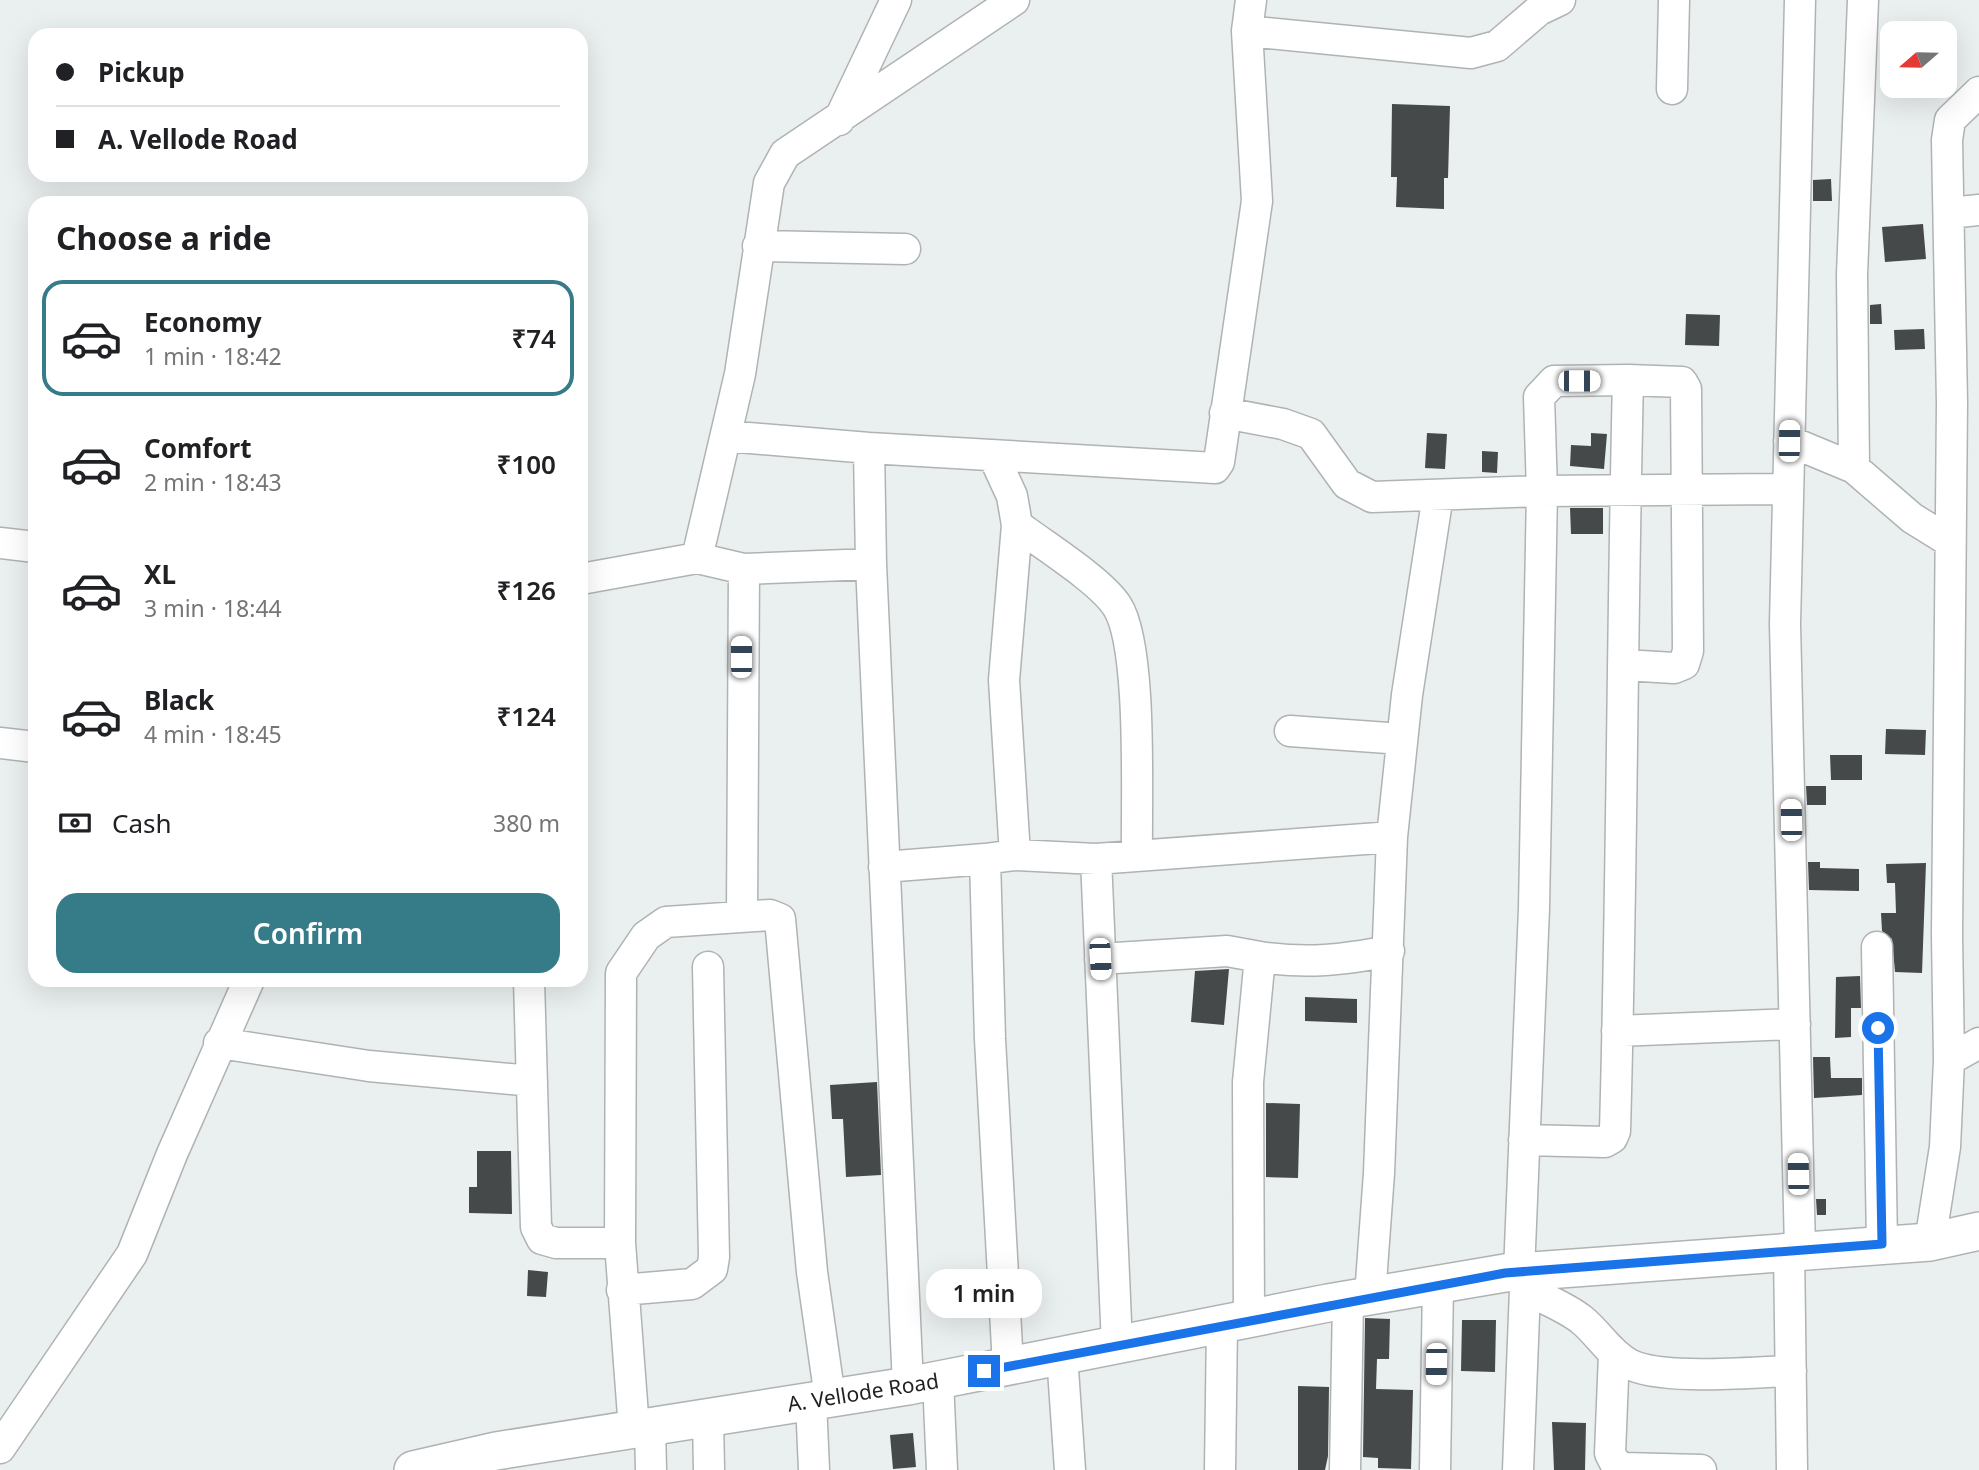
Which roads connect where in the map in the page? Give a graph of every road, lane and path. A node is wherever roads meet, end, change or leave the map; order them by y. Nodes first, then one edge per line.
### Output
1 (896, 0) edge
2 (1014, 0) edge
3 (1251, 0) edge
4 (1560, 0) edge
5 (1670, 0) edge
6 (1800, 0) edge
7 (1863, 0) edge
8 (1247, 31) junction
9 (1672, 89) dead end
10 (1979, 92) edge
11 (839, 120) junction
12 (1965, 211) edge
13 (758, 246) junction
14 (905, 249) dead end
15 (1628, 380) junction
16 (1225, 413) junction
17 (726, 436) junction
18 (1789, 441) junction
19 (869, 449) junction
20 (994, 457) junction
21 (1854, 468) junction
22 (1788, 489) junction
23 (1625, 490) junction
24 (1687, 490) junction
25 (1542, 491) junction
26 (1438, 495) junction
27 (1017, 525) junction
28 (1949, 541) junction
29 (0, 543) edge
30 (28, 546) edge
31 (697, 558) junction
32 (871, 565) junction
33 (744, 569) junction
34 (588, 578) edge
35 (1624, 665) junction
36 (1290, 731) dead end
37 (1402, 739) junction
38 (0, 744) edge
39 (28, 746) edge
40 (1392, 837) junction
41 (1015, 855) junction
42 (1137, 855) junction
43 (985, 859) junction
44 (1096, 859) junction
45 (884, 867) junction
46 (742, 916) junction
47 (1877, 947) dead end
48 (1389, 951) junction
49 (1260, 957) junction
50 (1100, 959) junction
51 (708, 967) dead end
52 (246, 987) edge
53 (529, 987) edge
54 (1796, 1024) junction
55 (1617, 1031) junction
56 (219, 1043) junction
57 (1979, 1043) edge
58 (1949, 1060) junction
59 (532, 1082) junction
60 (1524, 1140) junction
61 (1979, 1231) edge
62 (1930, 1242) junction
63 (620, 1243) junction
64 (1882, 1244) junction
65 (1794, 1249) junction
66 (1522, 1280) junction
67 (1437, 1284) junction
68 (622, 1290) junction
69 (1359, 1298) junction
70 (1236, 1322) junction
71 (1117, 1345) junction
72 (1614, 1354) junction
73 (1062, 1355) junction
74 (1008, 1366) junction
75 (1791, 1371) junction
76 (923, 1383) junction
77 (820, 1400) junction
78 (708, 1417) junction
79 (642, 1428) junction
80 (0, 1448) edge
81 (496, 1460) edge
82 (413, 1470) edge
83 (651, 1470) edge
84 (709, 1470) edge
85 (814, 1470) edge
86 (942, 1470) edge
87 (1070, 1470) edge
88 (1220, 1470) edge
89 (1345, 1470) edge
90 (1435, 1470) edge
91 (1518, 1470) edge
92 (1701, 1470) edge
93 (1791, 1470) edge

1 - 11 street
2 - 11 street
3 - 8 street
4 - 8 street
5 - 9 street
6 - 18 street
7 - 21 street
8 - 16 street
10 - 12 street
11 - 13 street
12 - 28 street
13 - 14 street
13 - 17 street
15 - 23 street
15 - 24 street
15 - 25 street
16 - 20 street
16 - 26 street
17 - 19 street
17 - 31 street
18 - 21 street
18 - 22 street
19 - 20 street
19 - 32 street
20 - 27 street
21 - 28 street
22 - 24 street
22 - 54 street
23 - 24 street
23 - 25 street
23 - 35 street
24 - 35 street
25 - 26 street
25 - 60 street
26 - 37 street
27 - 41 street
27 - 42 street
28 - 58 street
29 - 30 street
31 - 33 street
31 - 34 street
32 - 33 street
32 - 45 street
33 - 46 street
35 - 55 street
36 - 37 street
37 - 40 street
38 - 39 street
40 - 42 street
40 - 48 street
41 - 43 street
41 - 44 street
42 - 44 street
43 - 45 street
43 - 74 street
44 - 50 street
45 - 76 street
46 - 63 street
46 - 77 street
47 - 64 street
48 - 49 street
48 - 69 street
49 - 50 street
49 - 70 street
50 - 71 street
51 - 68 street
52 - 56 street
53 - 59 street
54 - 55 street
54 - 65 street
55 - 60 street
56 - 59 street
56 - 80 street
57 - 58 street
58 - 62 street
59 - 63 street
60 - 66 street
61 - 62 main road, A. Vellode Road
62 - 64 main road, A. Vellode Road
63 - 68 street
64 - 65 main road, A. Vellode Road
65 - 66 main road, A. Vellode Road
65 - 75 street
66 - 67 main road, A. Vellode Road
66 - 72 street
66 - 91 street
67 - 69 main road, A. Vellode Road
67 - 90 street
68 - 79 street
69 - 70 main road, A. Vellode Road
69 - 89 street
70 - 71 main road, A. Vellode Road
70 - 88 street
71 - 73 main road, A. Vellode Road
72 - 75 street
72 - 92 street
73 - 74 main road, A. Vellode Road
73 - 87 street
74 - 76 main road, A. Vellode Road
75 - 93 street
76 - 77 main road, A. Vellode Road
76 - 86 street
77 - 78 main road, A. Vellode Road
77 - 85 street
78 - 79 main road, A. Vellode Road
78 - 84 street
79 - 81 main road, A. Vellode Road
79 - 83 street
81 - 82 main road, A. Vellode Road

